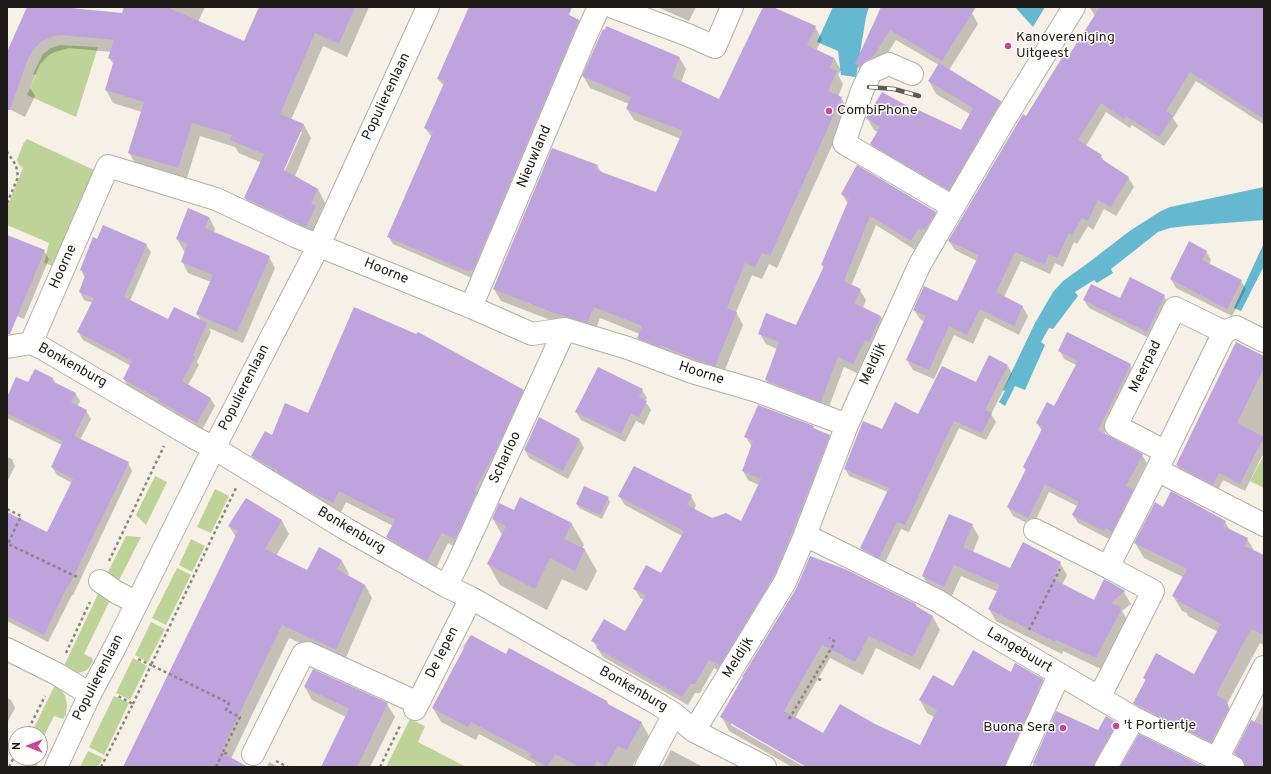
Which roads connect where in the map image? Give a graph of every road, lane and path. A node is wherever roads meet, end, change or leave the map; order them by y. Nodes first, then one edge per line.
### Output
1 (428, 7) edge
2 (599, 7) edge
3 (613, 7) edge
4 (732, 7) edge
5 (1074, 7) edge
6 (912, 74) dead end
7 (7, 152) edge
8 (7, 203) edge
9 (953, 207) junction
10 (319, 245) junction
11 (471, 307) junction
12 (565, 329) junction
13 (1224, 332) junction
14 (1264, 341) edge
15 (30, 343) junction
16 (7, 347) edge
17 (847, 425) junction
18 (214, 448) junction
19 (1162, 461) junction
20 (246, 468) junction
21 (7, 509) edge
22 (1264, 525) edge
23 (1035, 530) dead end
24 (805, 535) junction
25 (1070, 549) junction
26 (1108, 567) junction
27 (92, 580) joint
28 (446, 586) junction
29 (470, 598) junction
30 (137, 603) junction
31 (829, 638) dead end
32 (115, 647) junction
33 (7, 649) edge
34 (1019, 650) junction
35 (151, 665) junction
36 (1264, 667) edge
37 (1060, 675) junction
38 (814, 677) junction
39 (821, 680) dead end
40 (93, 689) junction
41 (45, 696) dead end
42 (1099, 698) junction
43 (133, 704) junction
44 (415, 704) junction
45 (674, 714) junction
46 (1134, 718) junction
47 (789, 719) dead end
48 (30, 726) edge
49 (694, 731) junction
50 (224, 752) dead end
51 (253, 754) dead end
52 (1225, 763) edge
53 (56, 767) edge
54 (101, 767) edge
55 (380, 767) edge
56 (646, 767) edge
57 (765, 767) edge
58 (1017, 767) edge
59 (1106, 767) edge

1 - 10 street, Populierenlaan
2 - 11 street, Nieuwland
3 - 4 street
5 - 9 street, Meldijk
6 - 9 street
7 - 8 path
9 - 17 street, Meldijk
10 - 11 street, Hoorne
10 - 15 street, Hoorne
10 - 18 street, Populierenlaan
11 - 12 street, Hoorne
12 - 17 street, Hoorne
12 - 28 street, Scharloo
13 - 14 street
13 - 19 street
13 - 19 street, Meerpad
15 - 16 street
15 - 18 street, Bonkenburg
17 - 24 street, Meldijk
18 - 20 street, Bonkenburg
18 - 30 street, Populierenlaan
19 - 22 street
19 - 26 street
20 - 28 street, Bonkenburg
20 - 35 path
21 - 27 path
23 - 25 street
24 - 34 street, Langebuurt
24 - 49 street, Meldijk
25 - 26 street
25 - 34 path
26 - 42 street
27 - 30 street
28 - 29 street, Bonkenburg
29 - 44 street, De Iepen
29 - 45 street, Bonkenburg
30 - 32 street, Populierenlaan
31 - 38 path
32 - 35 path
32 - 40 street, Populierenlaan
33 - 40 street
34 - 37 street, Langebuurt
35 - 43 path
35 - 50 path
36 - 52 street
37 - 42 street, Langebuurt
37 - 58 street
38 - 39 path
38 - 47 path
40 - 43 path
40 - 53 street, Populierenlaan
41 - 48 path
42 - 46 street, Langebuurt
43 - 54 path
44 - 51 street
44 - 55 path
45 - 49 street, Bonkenburg
45 - 56 street
46 - 52 street, Langebuurt
46 - 59 street
49 - 57 street, Bonkenburg

